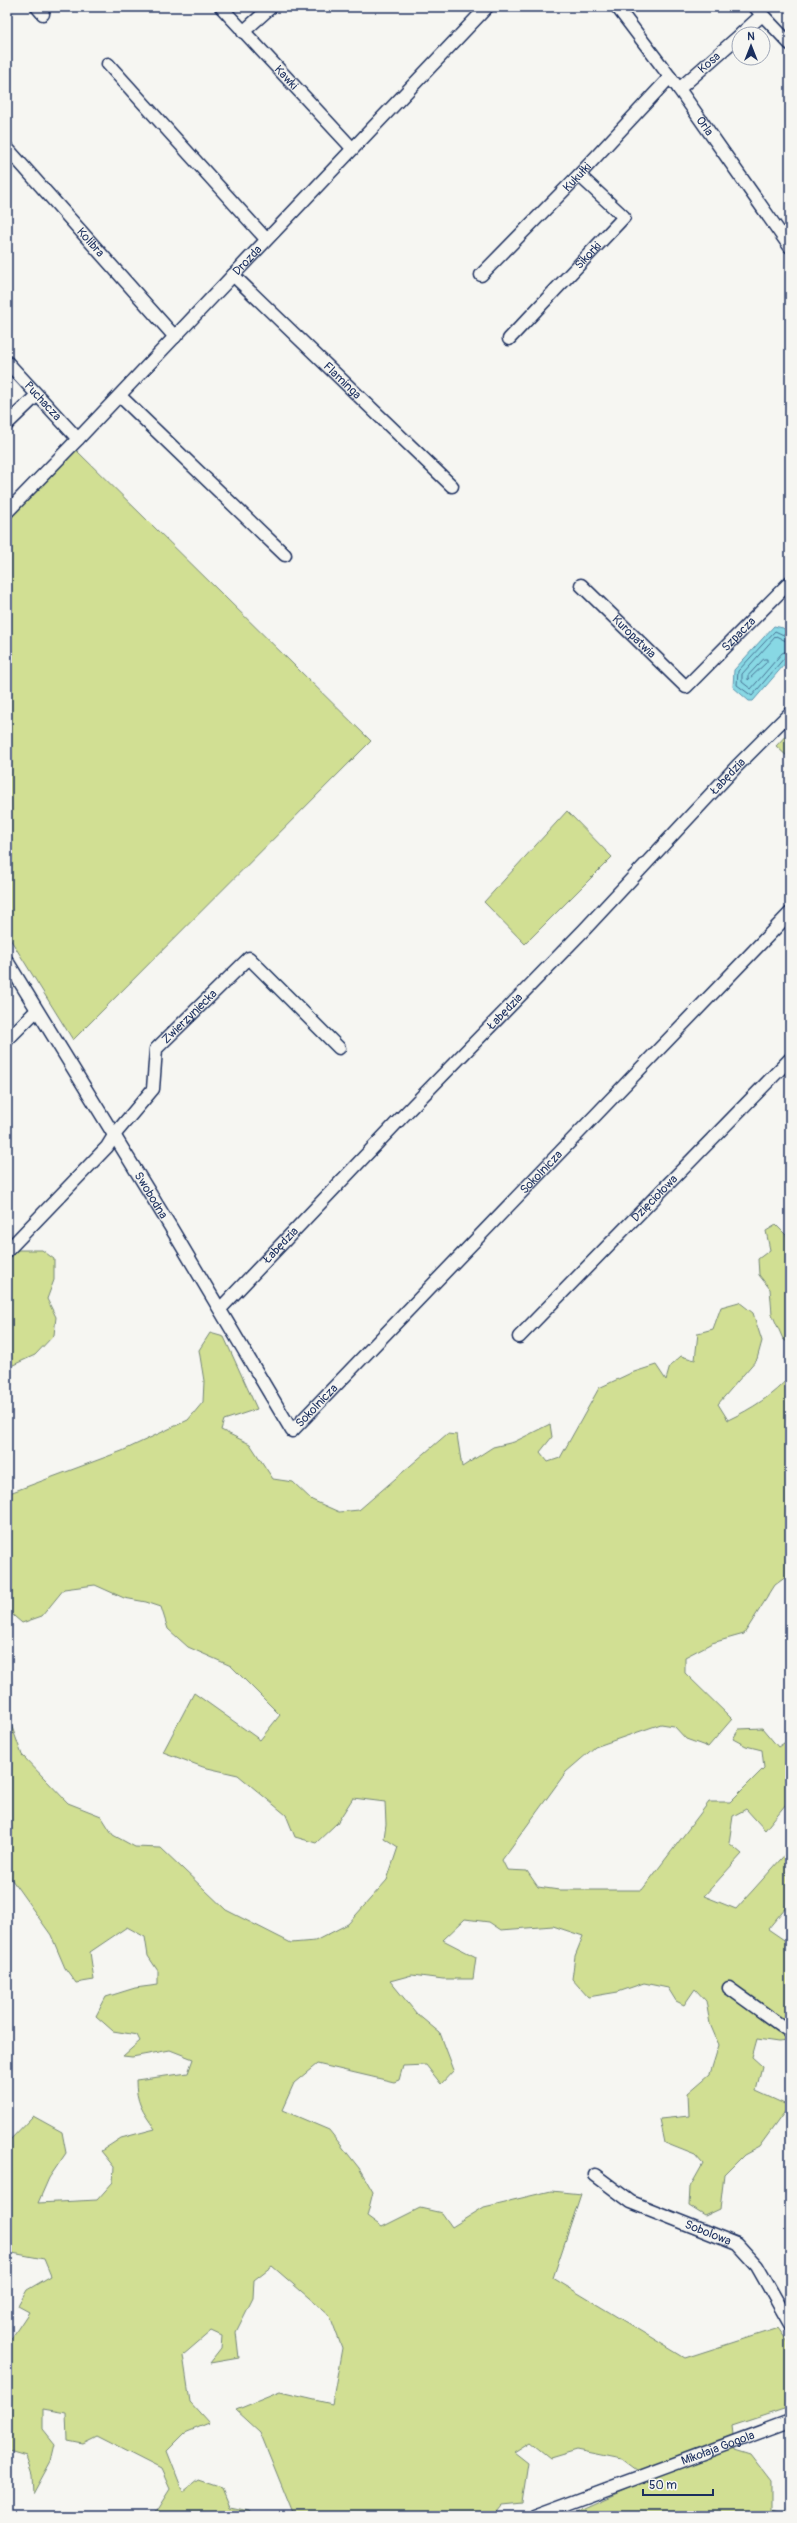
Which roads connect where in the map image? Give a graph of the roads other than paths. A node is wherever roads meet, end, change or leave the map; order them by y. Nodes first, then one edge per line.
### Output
1 (221, 7) edge
2 (271, 7) edge
3 (487, 7) edge
4 (617, 7) edge
5 (759, 11) edge
6 (747, 26) edge
7 (243, 32) junction
8 (731, 43) edge
9 (790, 44) edge
10 (108, 64) dead end
11 (670, 77) junction
12 (679, 89) junction
13 (7, 148) edge
14 (352, 148) junction
15 (578, 175) junction
16 (786, 233) edge
17 (266, 239) junction
18 (790, 247) edge
19 (233, 275) junction
20 (481, 275) dead end
21 (175, 337) junction
22 (509, 339) dead end
23 (7, 362) edge
24 (37, 395) junction
25 (120, 396) junction
26 (7, 424) edge
27 (78, 439) junction
28 (452, 486) dead end
29 (7, 512) edge
30 (284, 555) dead end
31 (790, 582) edge
32 (582, 586) dead end
33 (686, 687) joint
34 (790, 713) edge
35 (790, 913) edge
36 (7, 961) edge
37 (36, 1011) junction
38 (7, 1040) edge
39 (339, 1048) dead end
40 (790, 1059) edge
41 (115, 1134) junction
42 (7, 1252) edge
43 (220, 1309) junction
44 (519, 1337) dead end
45 (292, 1431) joint
46 (729, 1988) dead end
47 (790, 2032) edge
48 (595, 2175) dead end
49 (790, 2324) edge
50 (790, 2420) edge
51 (534, 2516) edge

1 - 7 street, Kawki
2 - 7 street
3 - 14 street, Drozda
4 - 11 street, Orla
5 - 6 street, Kosa
5 - 9 street, Kosa
7 - 14 street, Kawki
8 - 12 street, Kosa
10 - 17 street
11 - 12 street, Orla
11 - 15 street, Kukułki
12 - 16 street, Orla
13 - 21 street, Kolibra
14 - 17 street, Drozda
15 - 20 street, Kukułki
15 - 22 street, Sikorki
16 - 18 street, Orla
17 - 19 street, Drozda
19 - 21 street, Drozda
19 - 28 street, Flaminga
21 - 25 street, Drozda
23 - 24 street, Puchacza
24 - 26 street
24 - 27 street, Puchacza
25 - 27 street, Drozda
25 - 30 street
27 - 29 street, Drozda
31 - 33 street, Szpacza
32 - 33 street, Kuropatwia
34 - 43 street, Łabędzia
35 - 45 street, Sokolnicza
36 - 37 street, Swobodna
37 - 38 street
37 - 41 street, Swobodna
39 - 41 street, Zwierzyniecka
40 - 44 street, Dzięciołowa
41 - 42 street, Zwierzyniecka
41 - 43 street, Swobodna
43 - 45 street, Swobodna
46 - 47 street
48 - 49 street, Sobolowa
50 - 51 street, Mikołaja Gogola

